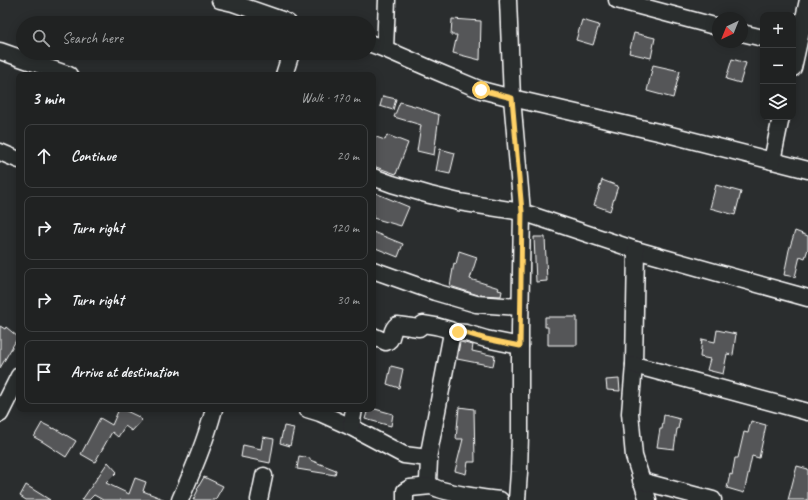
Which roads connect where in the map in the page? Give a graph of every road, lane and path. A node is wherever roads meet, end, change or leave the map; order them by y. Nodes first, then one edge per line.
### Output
1 (220, 0) edge
2 (387, 0) edge
3 (508, 0) edge
4 (617, 0) edge
5 (808, 0) edge
6 (270, 16) edge
7 (712, 25) edge
8 (748, 34) edge
9 (760, 37) edge
10 (376, 46) edge
11 (800, 48) edge
12 (385, 49) junction
13 (0, 51) edge
14 (16, 57) edge
15 (796, 59) edge
16 (26, 60) edge
17 (289, 60) edge
18 (60, 72) edge
19 (285, 72) edge
20 (512, 98) junction
21 (780, 120) edge
22 (0, 152) edge
23 (16, 159) edge
24 (772, 160) junction
25 (808, 170) edge
26 (376, 178) edge
27 (522, 212) junction
28 (636, 250) junction
29 (376, 271) edge
30 (808, 298) edge
31 (520, 307) junction
32 (451, 332) junction
33 (376, 337) edge
34 (520, 346) junction
35 (634, 365) junction
36 (16, 382) edge
37 (213, 412) edge
38 (317, 412) edge
39 (353, 412) edge
40 (808, 412) edge
41 (0, 414) edge
42 (351, 426) junction
43 (428, 458) junction
44 (264, 476) dead end
45 (641, 480) junction
46 (431, 486) junction
47 (180, 500) edge
48 (260, 500) edge
49 (405, 500) edge
50 (500, 500) edge
51 (517, 500) edge
52 (648, 500) edge
53 (714, 500) edge

1 - 6 street
2 - 12 street
3 - 20 street
4 - 7 street
5 - 11 street
8 - 9 street
10 - 12 street
11 - 15 street
12 - 20 street
13 - 14 street
16 - 18 street
17 - 19 street
20 - 24 street
20 - 27 street
21 - 24 street
22 - 23 street
24 - 25 street
26 - 27 street
27 - 28 street
27 - 31 street
28 - 30 street
28 - 35 street
29 - 31 street
31 - 34 street
32 - 33 street
32 - 34 street
32 - 43 street
34 - 51 street
35 - 40 street
35 - 45 street
36 - 41 street
37 - 47 street
38 - 42 street
39 - 42 street
42 - 43 street
43 - 46 street
44 - 48 street
45 - 52 street
45 - 53 street
46 - 49 street
46 - 50 street

